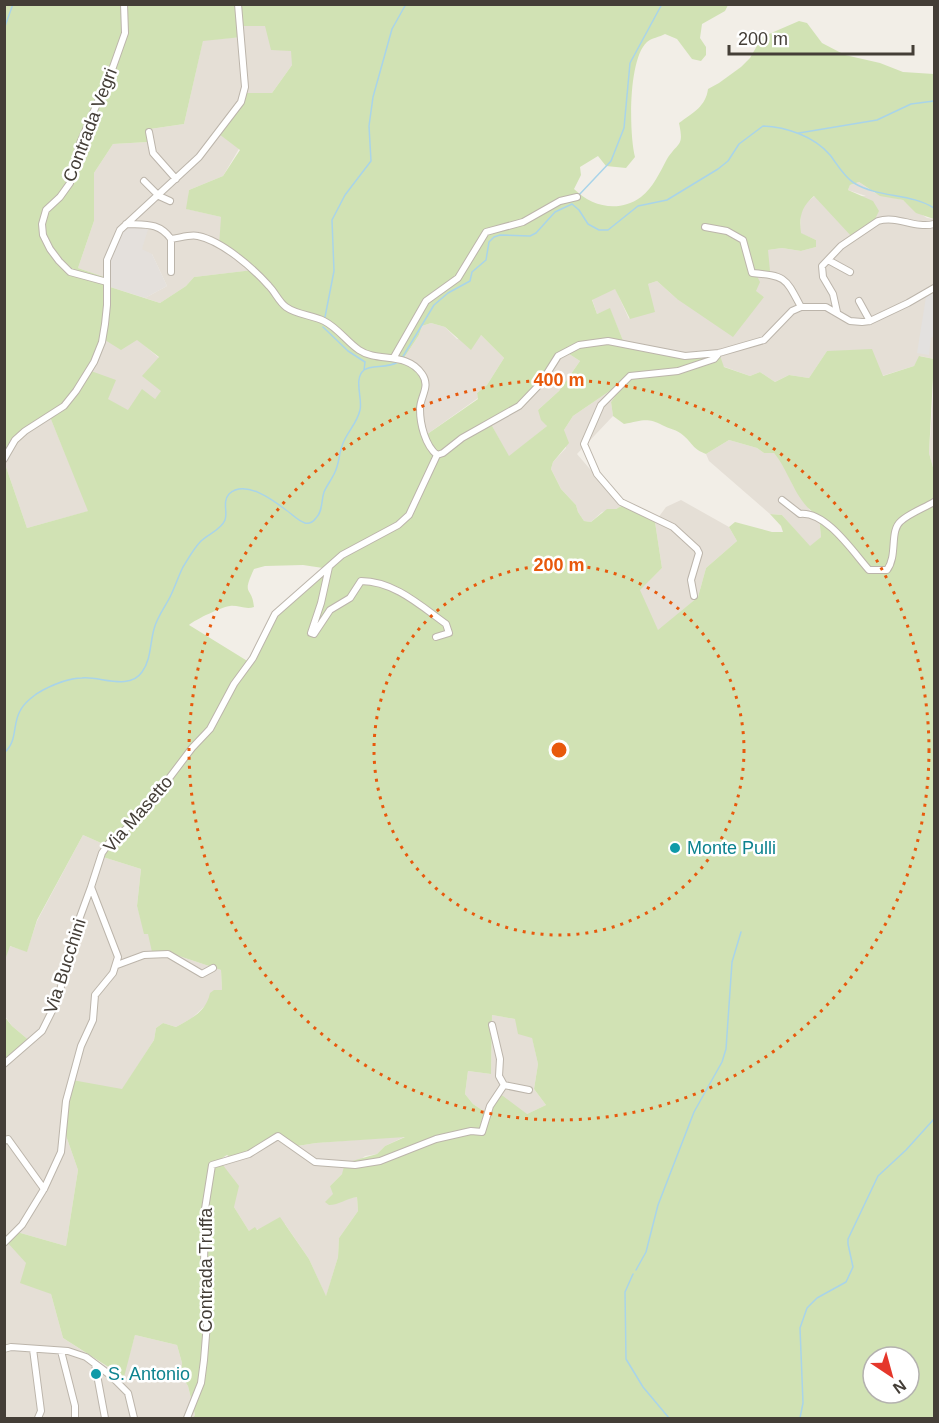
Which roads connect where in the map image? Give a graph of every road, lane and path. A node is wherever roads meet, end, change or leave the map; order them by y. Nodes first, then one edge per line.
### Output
1 (124, 4) edge
2 (238, 4) edge
3 (149, 132) dead end
4 (176, 180) junction
5 (144, 181) dead end
6 (159, 196) junction
7 (578, 197) dead end
8 (170, 201) dead end
9 (126, 224) junction
10 (931, 225) edge
11 (705, 227) dead end
12 (171, 239) junction
13 (828, 260) junction
14 (171, 272) dead end
15 (850, 272) dead end
16 (107, 282) junction
17 (934, 288) edge
18 (859, 301) dead end
19 (801, 307) junction
20 (837, 312) junction
21 (870, 321) junction
22 (719, 353) junction
23 (394, 358) junction
24 (437, 455) junction
25 (4, 459) edge
26 (782, 500) dead end
27 (934, 502) edge
28 (329, 566) junction
29 (694, 596) dead end
30 (436, 637) dead end
31 (92, 887) junction
32 (117, 965) junction
33 (213, 969) dead end
34 (492, 1025) dead end
35 (4, 1064) edge
36 (504, 1085) junction
37 (529, 1090) dead end
38 (4, 1141) edge
39 (45, 1189) junction
40 (5, 1241) edge
41 (4, 1349) edge
42 (33, 1349) junction
43 (61, 1351) junction
44 (95, 1363) junction
45 (38, 1419) edge
46 (75, 1419) edge
47 (105, 1419) edge
48 (134, 1419) edge
49 (188, 1419) edge

1 - 16 street, Contrada Vegri
2 - 4 street
3 - 4 street
4 - 6 street
5 - 6 street
6 - 8 street
6 - 9 street
7 - 23 street
9 - 12 street
9 - 16 street
10 - 13 street
11 - 19 street
12 - 14 street
12 - 23 street
13 - 15 street
13 - 20 street
16 - 25 street
17 - 21 street
18 - 21 street
19 - 20 street
19 - 22 street
20 - 21 street
22 - 24 street
22 - 29 street
23 - 24 street
24 - 28 street, Via Masetto
26 - 27 street
28 - 30 street
28 - 31 street, Via Masetto
31 - 32 street
31 - 35 street, Via Bucchini
32 - 33 street
32 - 39 street
34 - 36 street
36 - 37 street
36 - 49 street, Contrada Truffa
38 - 39 street
39 - 40 street
41 - 42 street
42 - 43 street
42 - 45 street
43 - 44 street
43 - 46 street
44 - 47 street
44 - 48 street

